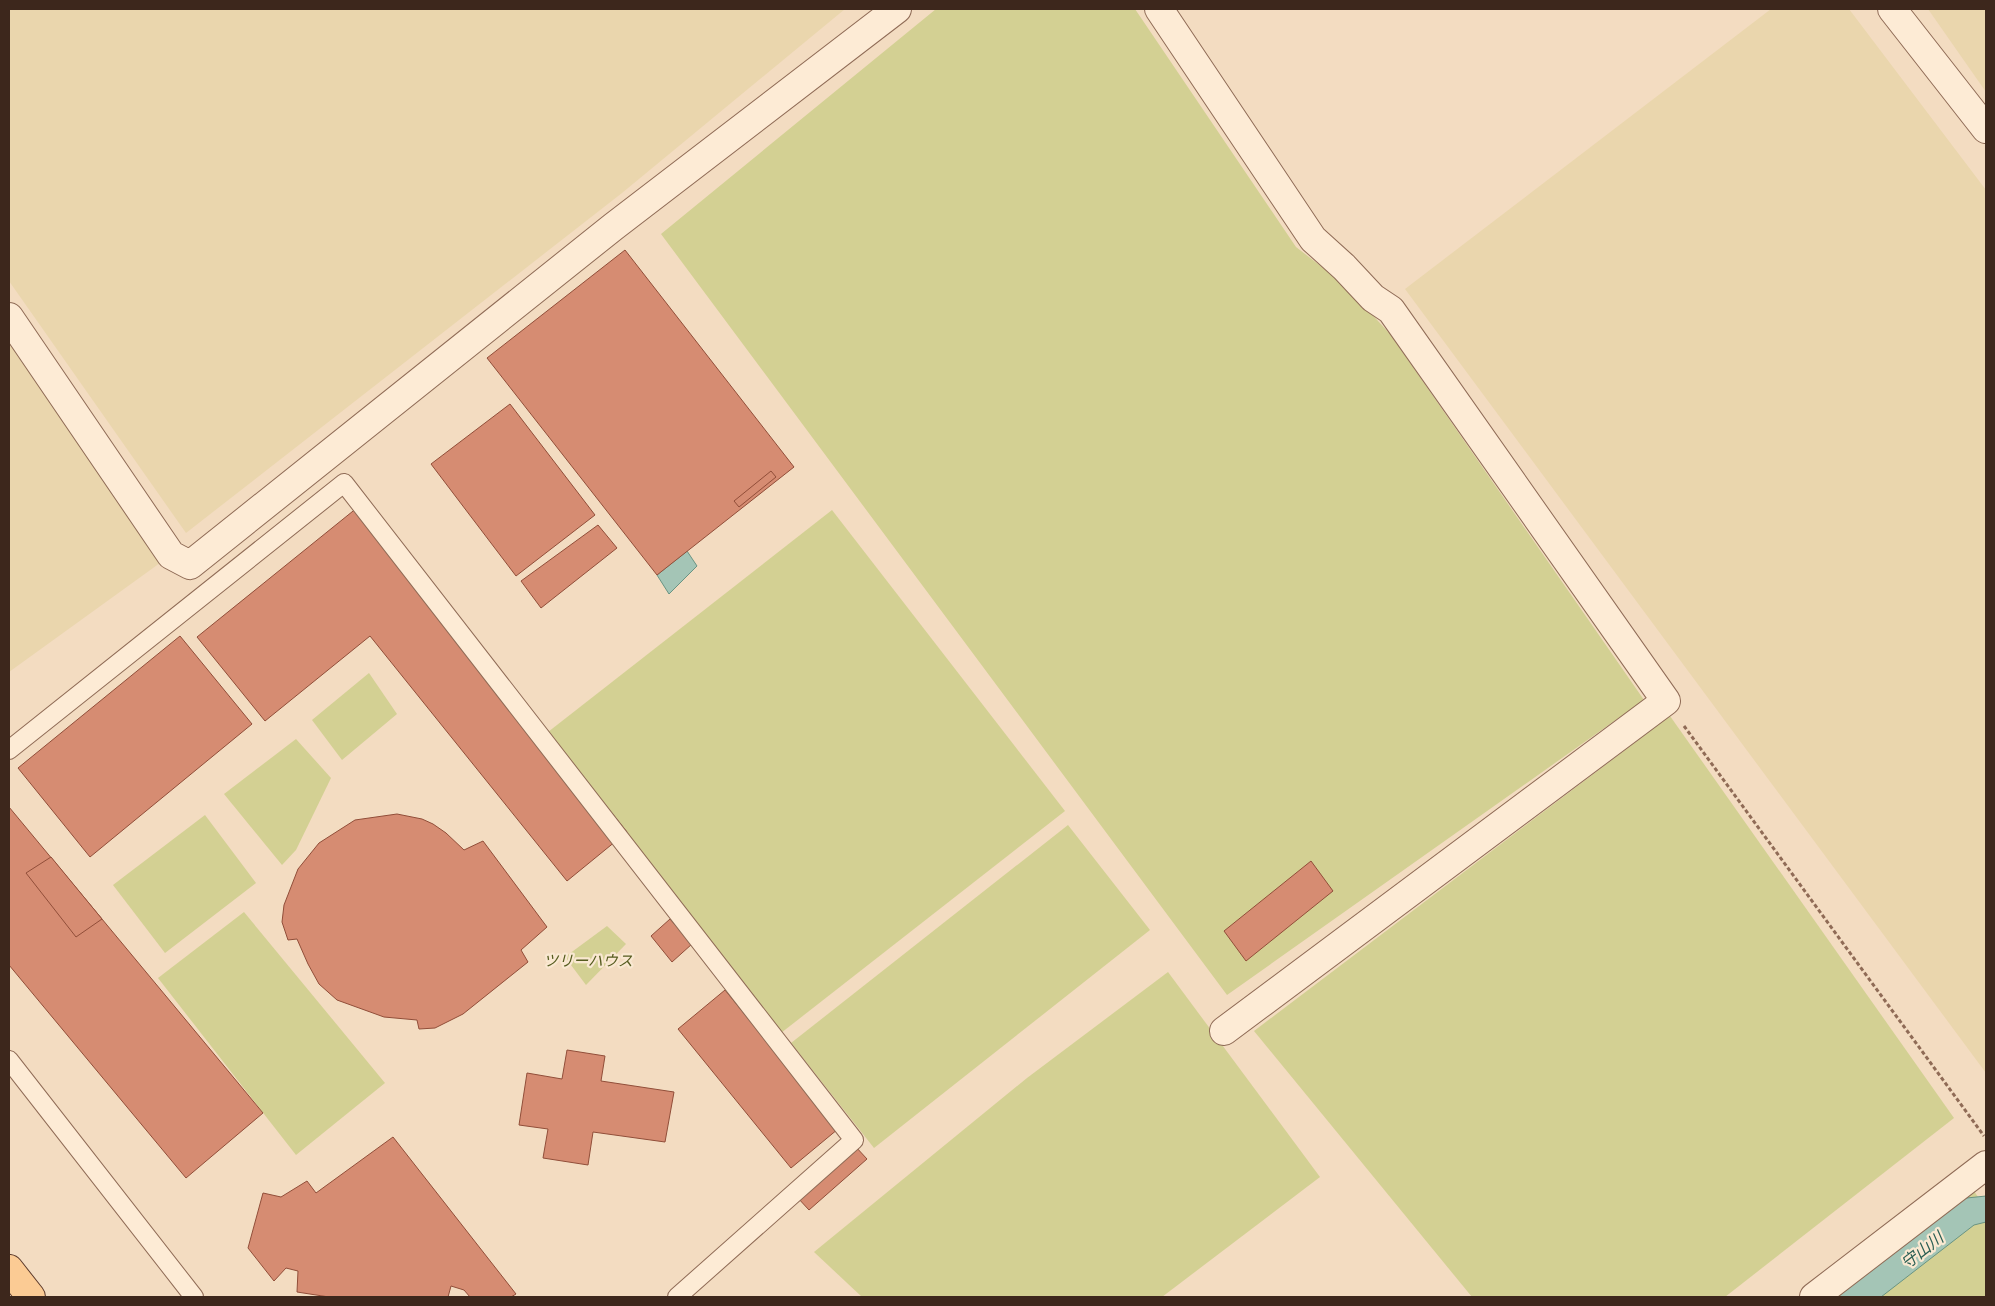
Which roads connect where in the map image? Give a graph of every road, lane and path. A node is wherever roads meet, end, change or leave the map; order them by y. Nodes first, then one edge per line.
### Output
1 (897, 9) edge
2 (1159, 9) edge
3 (1892, 9) edge
4 (1986, 129) edge
5 (9, 317) edge
6 (1666, 701) junction
7 (9, 750) edge
8 (1224, 1031) dead end
9 (9, 1060) edge
10 (1986, 1139) edge
11 (1986, 1165) edge
12 (9, 1269) edge
13 (31, 1297) edge
14 (194, 1297) edge
15 (677, 1297) edge
16 (1814, 1297) edge

1 - 5 street
2 - 6 street
3 - 4 street
6 - 8 street
6 - 10 path
7 - 15 lane
9 - 14 lane
11 - 16 street
12 - 13 main road

